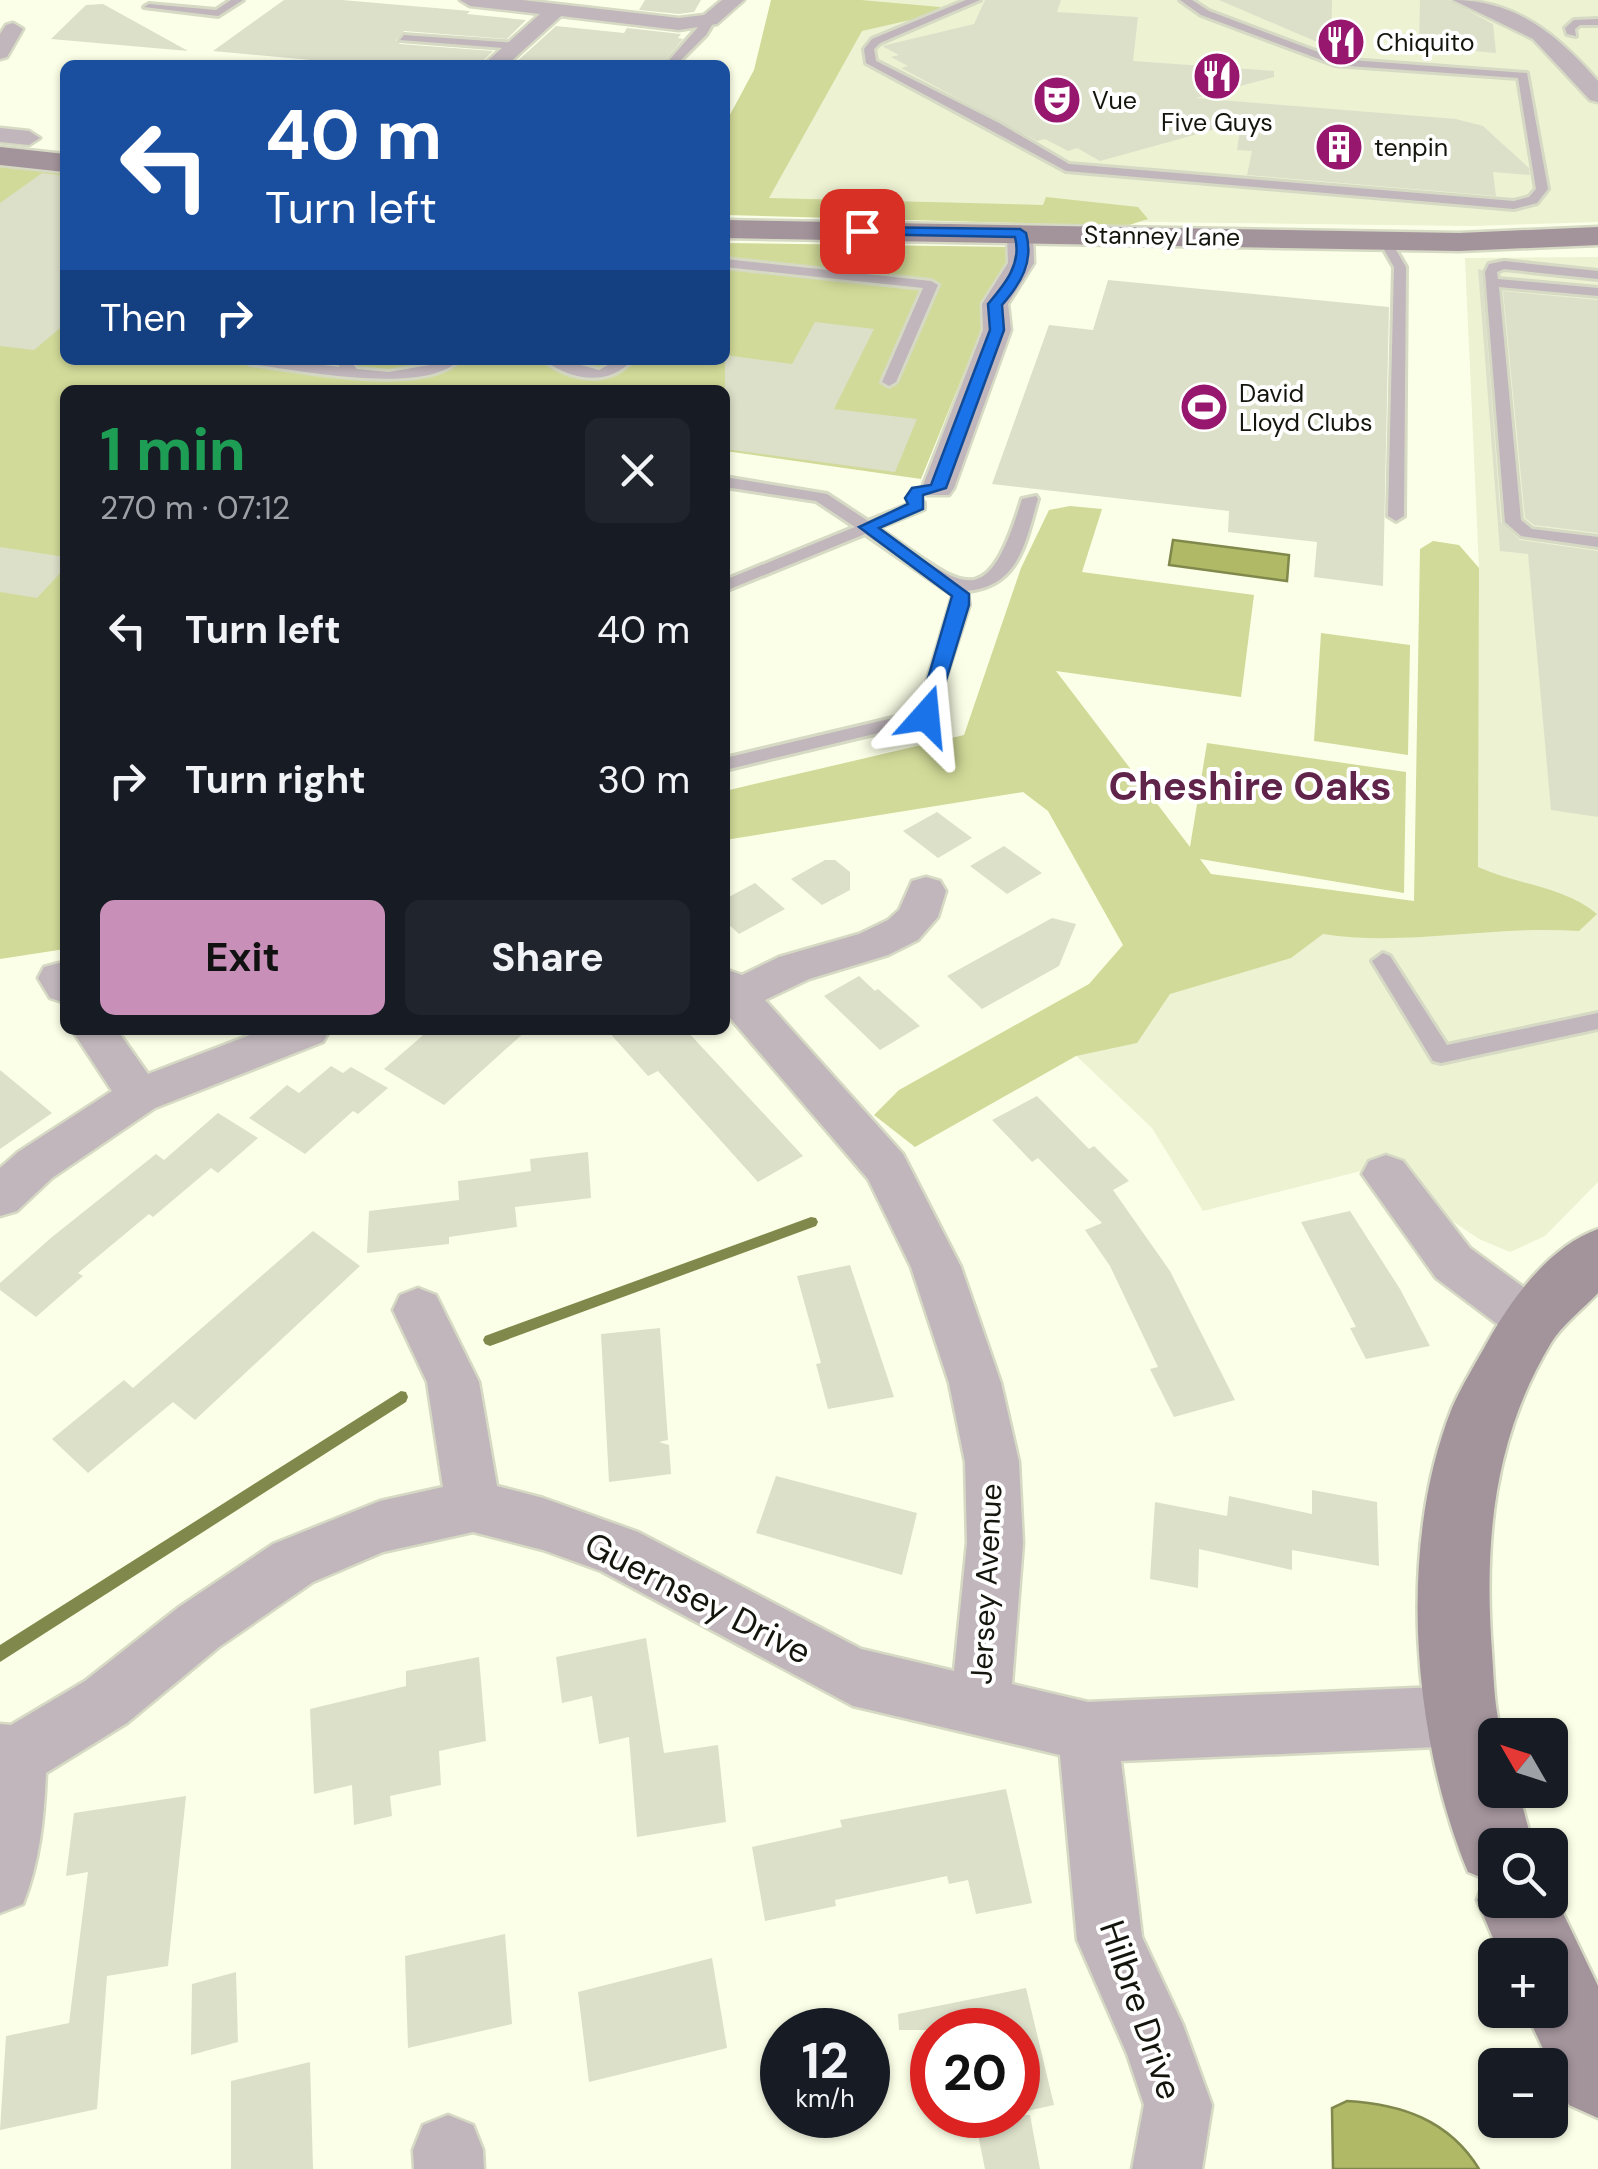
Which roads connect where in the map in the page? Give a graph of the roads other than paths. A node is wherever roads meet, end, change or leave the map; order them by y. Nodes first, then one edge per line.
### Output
1 (238, 0) edge
2 (470, 0) edge
3 (734, 0) edge
4 (975, 0) edge
5 (1185, 0) edge
6 (1463, 0) edge
7 (1507, 0) edge
8 (149, 7) dead end
9 (624, 8) edge
10 (557, 10) junction
11 (218, 13) junction
12 (710, 20) junction
13 (1598, 22) edge
14 (215, 26) dead end
15 (12, 29) dead end
16 (1572, 34) junction
17 (404, 38) dead end
18 (516, 46) junction
19 (0, 53) edge
20 (500, 60) edge
21 (675, 60) edge
22 (1598, 63) edge
23 (1598, 95) edge
24 (0, 135) edge
25 (29, 138) dead end
26 (0, 156) edge
27 (60, 162) edge
28 (730, 228) edge
29 (1020, 233) junction
30 (1598, 236) edge
31 (1384, 241) junction
32 (730, 264) edge
33 (1598, 274) edge
34 (1492, 282) junction
35 (1598, 292) edge
36 (290, 365) edge
37 (346, 365) edge
38 (446, 365) edge
39 (566, 365) edge
40 (620, 365) edge
41 (353, 373) junction
42 (888, 382) dead end
43 (730, 483) edge
44 (928, 497) joint
45 (1030, 499) dead end
46 (1396, 516) dead end
47 (868, 527) junction
48 (1598, 542) edge
49 (948, 582) junction
50 (730, 584) edge
51 (730, 763) edge
52 (932, 911) dead end
53 (1383, 961) dead end
54 (732, 989) edge
55 (1598, 1020) edge
56 (97, 1035) edge
57 (295, 1035) edge
58 (139, 1096) junction
59 (1386, 1174) dead end
60 (0, 1197) edge
61 (1598, 1254) edge
62 (418, 1310) dead end
63 (1531, 1320) junction
64 (474, 1506) junction
65 (980, 1708) junction
66 (1460, 1716) junction
67 (1088, 1732) junction
68 (8, 1755) edge
69 (1490, 1828) edge
70 (0, 1881) edge
71 (1568, 2013) edge
72 (1598, 2076) edge
73 (1168, 2169) edge

1 - 11 lane
2 - 10 street
3 - 12 street
4 - 5 lane
6 - 23 street
7 - 16 street
8 - 11 lane
9 - 10 street
9 - 12 street
10 - 18 street
11 - 14 lane
12 - 21 lane
13 - 16 lane
15 - 19 street
16 - 22 street
17 - 18 lane
18 - 20 street
24 - 25 street
26 - 27 main road
28 - 29 main road, Stanney Lane
29 - 31 main road, Stanney Lane
29 - 44 street
30 - 31 main road, Stanney Lane
31 - 46 lane
32 - 42 lane
33 - 34 lane
34 - 35 lane
34 - 48 lane
36 - 41 lane
37 - 41 lane
38 - 41 lane
39 - 40 lane
43 - 47 lane
44 - 47 lane
45 - 49 lane
47 - 49 lane
47 - 50 lane
49 - 51 lane
52 - 54 street, Jersey Avenue
53 - 55 lane
54 - 65 street, Jersey Avenue
56 - 58 street
57 - 58 street
58 - 60 street
59 - 63 street
61 - 63 main road
62 - 64 street
63 - 66 main road
64 - 65 street, Guernsey Drive
64 - 68 street, Guernsey Drive
65 - 67 street, Guernsey Drive
66 - 67 street, Guernsey Drive
66 - 69 main road
67 - 73 street, Hilbre Drive
68 - 70 street
71 - 72 main road

